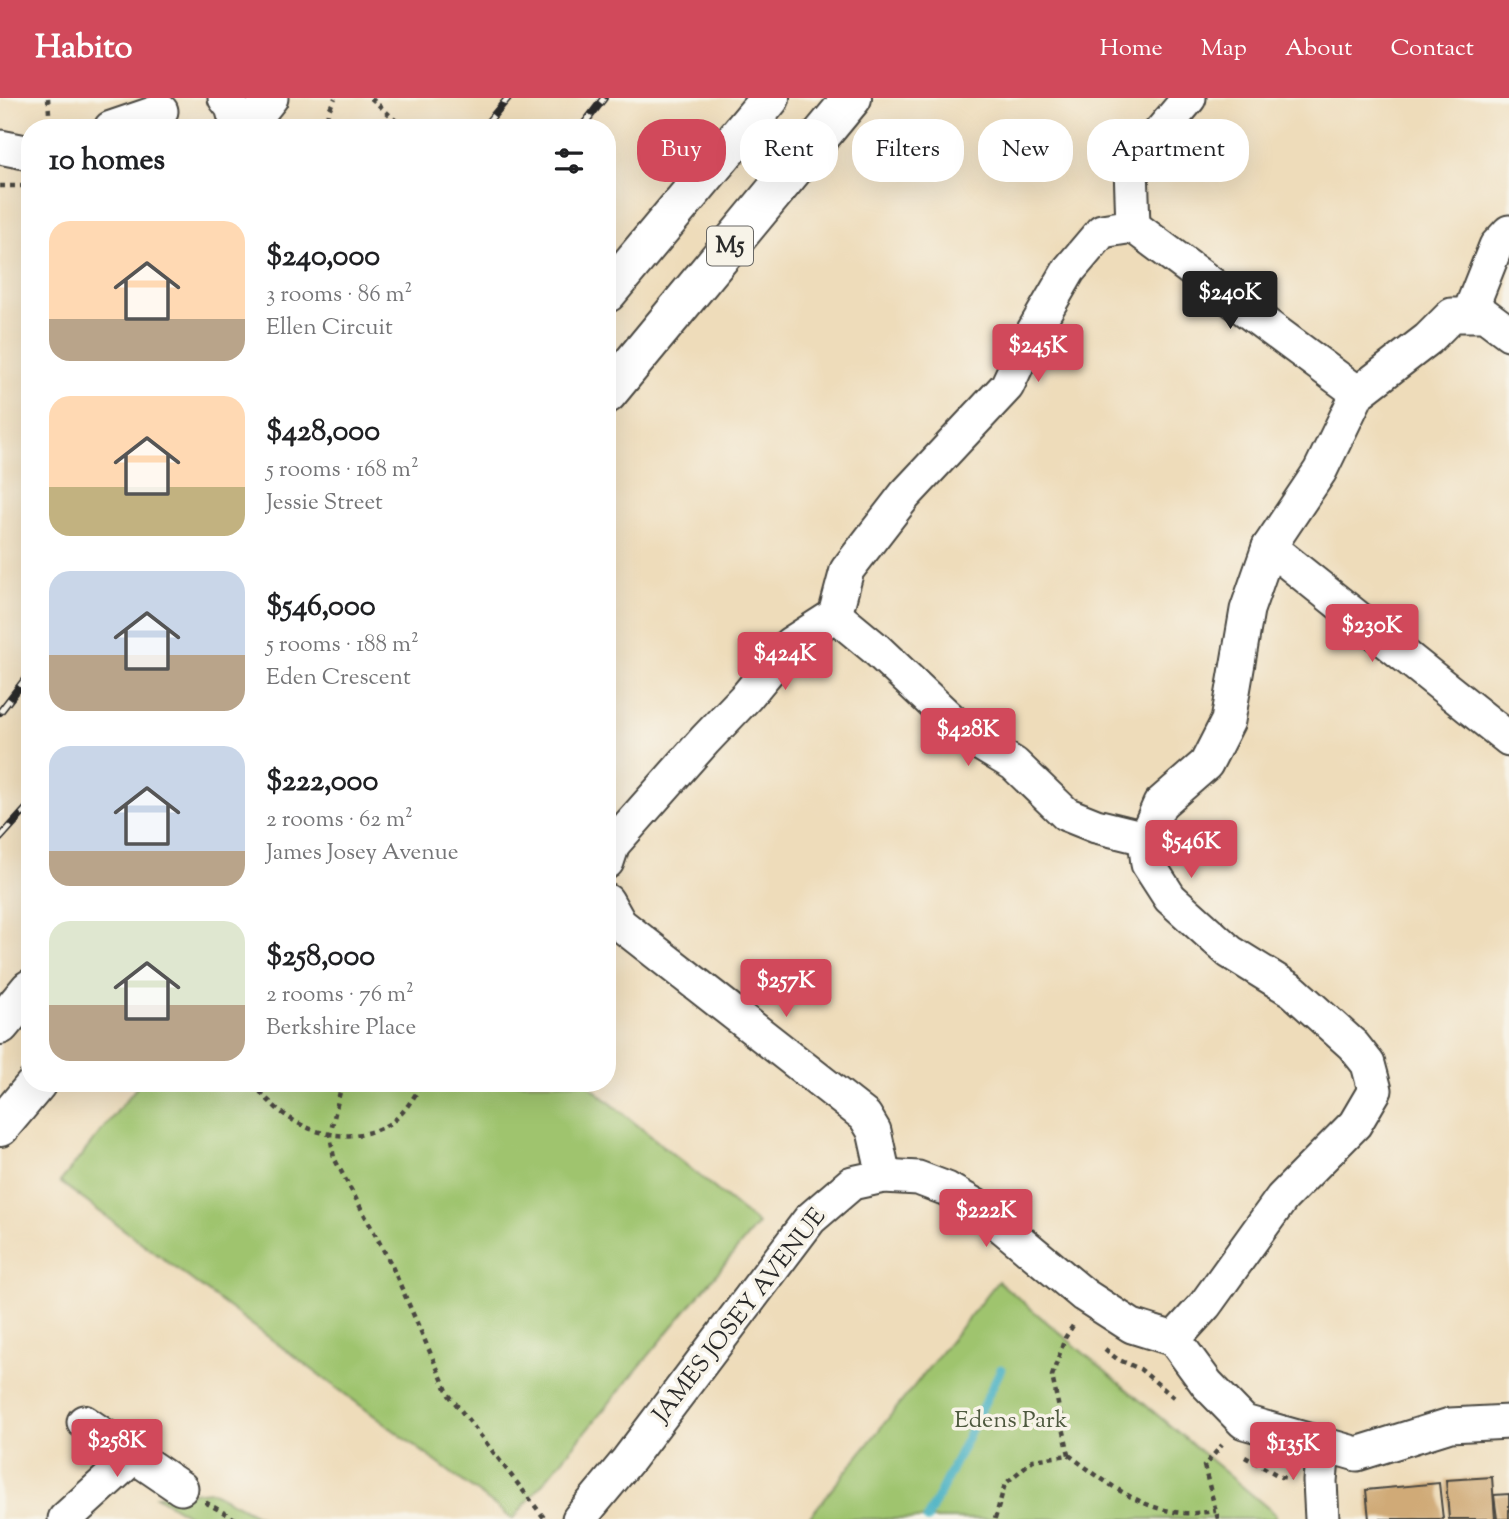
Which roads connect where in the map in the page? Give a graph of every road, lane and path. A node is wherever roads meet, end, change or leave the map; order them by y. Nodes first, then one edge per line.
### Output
1 (48, 98) edge
2 (225, 98) edge
3 (271, 98) edge
4 (335, 98) edge
5 (371, 98) edge
6 (771, 98) edge
7 (852, 98) edge
8 (1189, 98) edge
9 (163, 112) edge
10 (49, 119) edge
11 (140, 119) edge
12 (235, 119) edge
13 (254, 119) edge
14 (327, 119) edge
15 (394, 119) edge
16 (21, 142) edge
17 (0, 146) edge
18 (21, 151) edge
19 (21, 186) edge
20 (0, 187) edge
21 (1133, 226) junction
22 (1509, 232) edge
23 (616, 282) edge
24 (1469, 314) junction
25 (1509, 333) edge
26 (616, 383) edge
27 (1358, 393) junction
28 (1269, 547) junction
29 (835, 615) junction
30 (1509, 739) edge
31 (1145, 838) junction
32 (616, 842) edge
33 (616, 918) edge
34 (21, 1000) edge
35 (0, 1025) edge
36 (30, 1092) edge
37 (260, 1092) edge
38 (340, 1092) edge
39 (417, 1092) edge
40 (0, 1128) edge
41 (330, 1135) junction
42 (884, 1176) junction
43 (1064, 1315) dead end
44 (1074, 1323) junction
45 (1085, 1332) dead end
46 (1174, 1339) junction
47 (1096, 1341) dead end
48 (1186, 1407) dead end
49 (85, 1422) dead end
50 (1509, 1422) edge
51 (1228, 1438) dead end
52 (1323, 1446) junction
53 (1241, 1452) dead end
54 (1069, 1455) junction
55 (133, 1457) junction
56 (1320, 1481) junction
57 (181, 1488) dead end
58 (1216, 1511) junction
59 (65, 1519) edge
60 (545, 1519) edge
61 (579, 1519) edge
62 (995, 1519) edge
63 (1218, 1519) edge
64 (1322, 1519) edge

1 - 10 path
2 - 12 street
3 - 13 street
4 - 14 path
5 - 15 path
6 - 23 highway, M5
7 - 26 highway, M5
8 - 21 street
9 - 11 street
16 - 17 street
17 - 18 street
19 - 20 path
21 - 27 street
21 - 29 street
22 - 24 street
24 - 25 street
24 - 27 street
27 - 28 street
28 - 30 street
28 - 31 street
29 - 31 street
29 - 32 street
31 - 46 street
33 - 42 street
34 - 35 highway
36 - 40 highway
37 - 41 path
38 - 41 path
39 - 41 path
41 - 60 path
42 - 46 street, JAMES JOSEY AVENUE
42 - 61 street, JAMES JOSEY AVENUE
43 - 44 path
44 - 45 path
44 - 54 path
46 - 52 street
47 - 48 path
49 - 55 street
50 - 52 street
51 - 58 path
52 - 56 street
53 - 56 path
54 - 58 path
54 - 62 path
55 - 57 street
55 - 59 street
56 - 64 street
58 - 63 path

